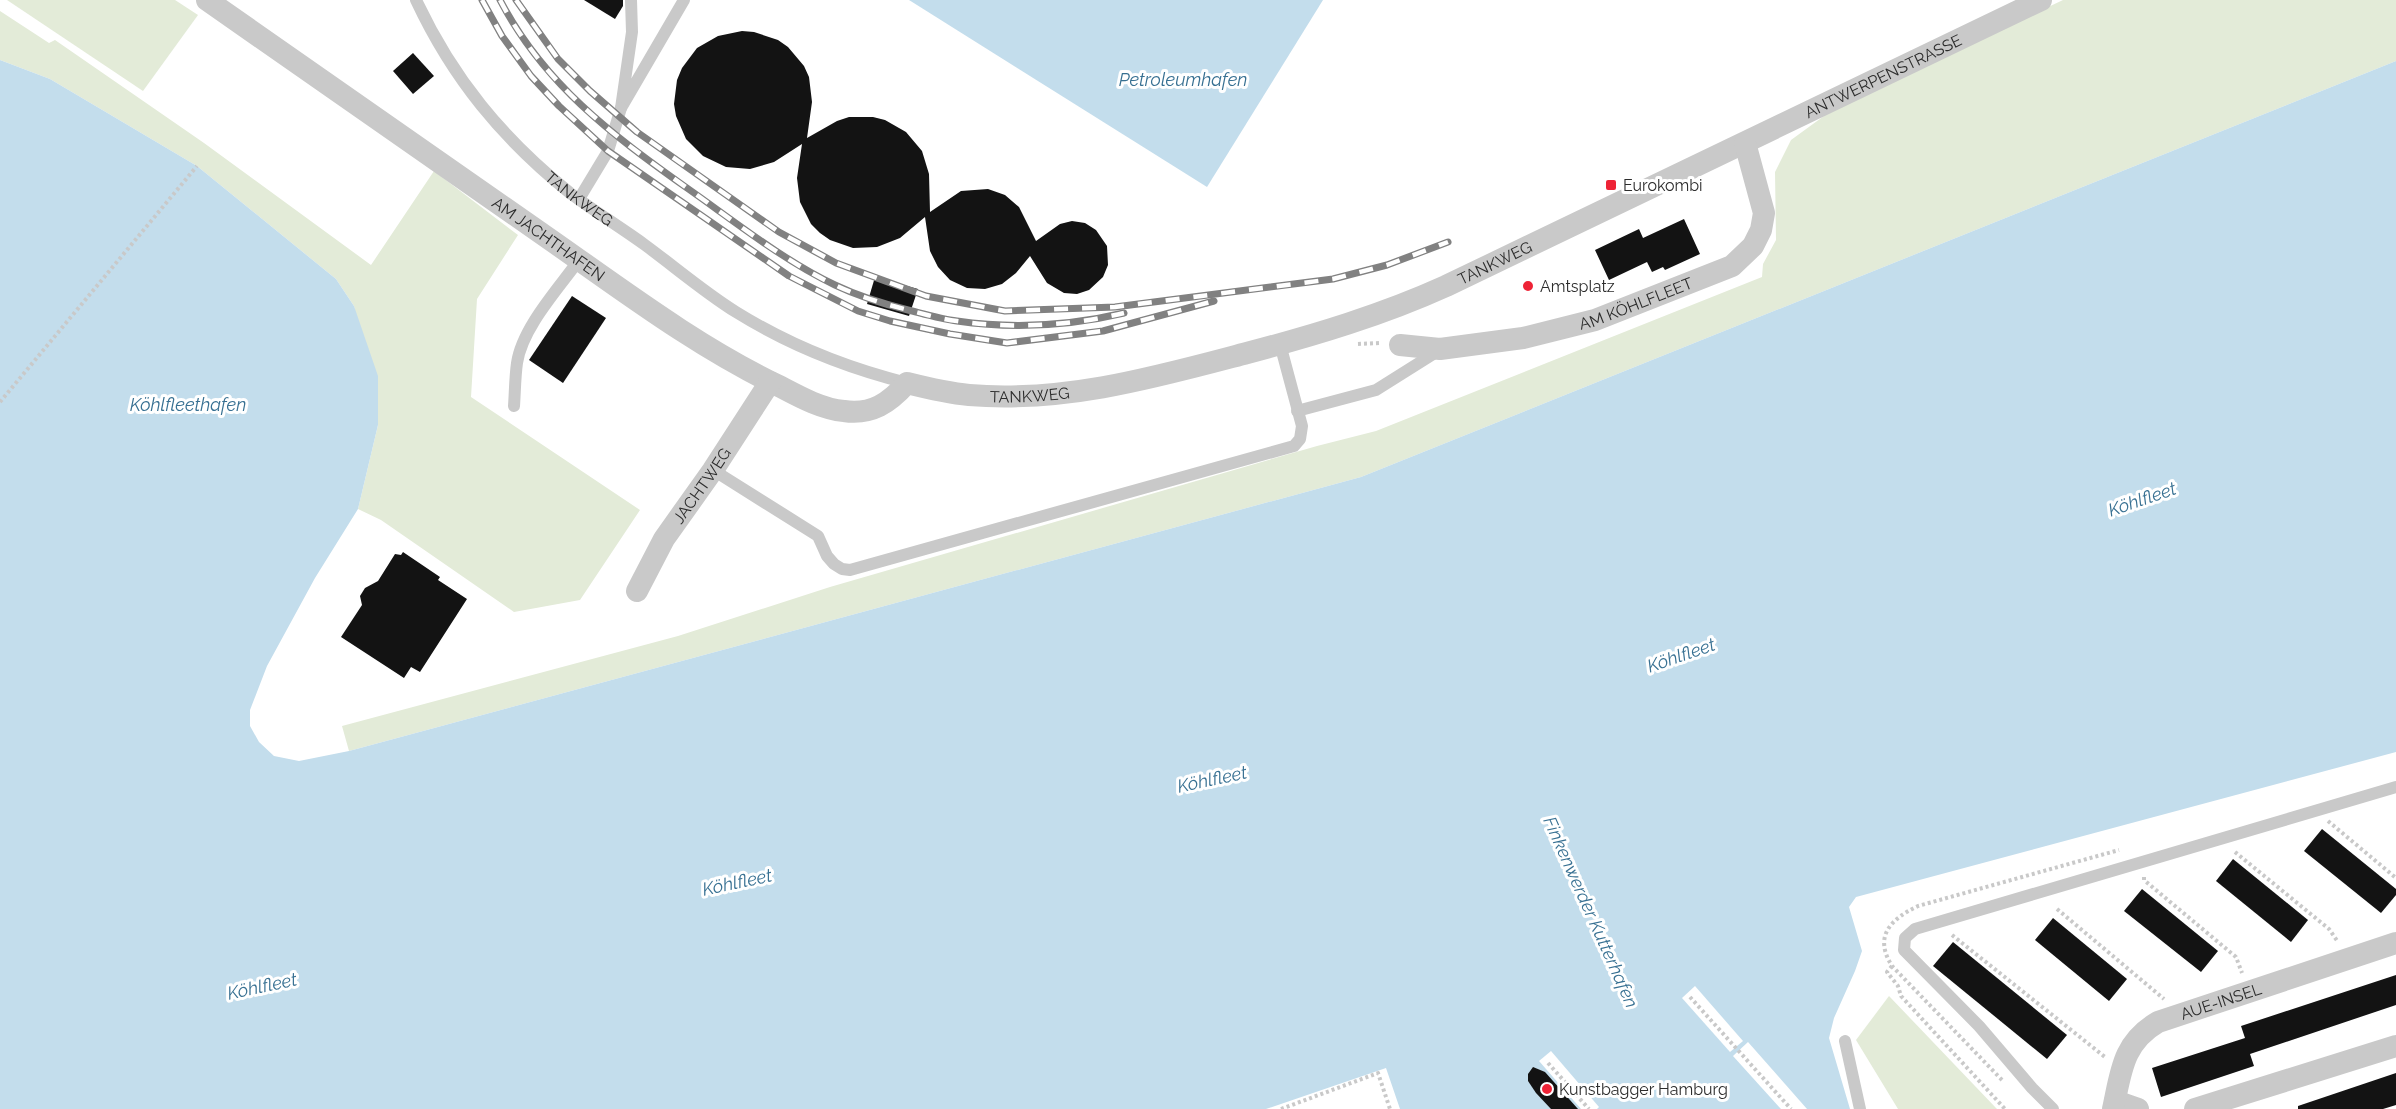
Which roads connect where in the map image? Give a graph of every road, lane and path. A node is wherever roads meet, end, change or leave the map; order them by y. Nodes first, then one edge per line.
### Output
1 (207, 0) edge
2 (416, 0) edge
3 (631, 0) edge
4 (684, 0) edge
5 (2033, 3) edge
6 (621, 108) junction
7 (1745, 143) junction
8 (197, 166) dead end
9 (579, 199) junction
10 (579, 260) junction
11 (1280, 344) junction
12 (1400, 345) dead end
13 (1440, 350) junction
14 (770, 382) junction
15 (907, 383) junction
16 (0, 402) edge
17 (514, 406) dead end
18 (1298, 411) junction
19 (713, 470) junction
20 (637, 591) dead end
21 (2396, 787) edge
22 (2326, 806) junction
23 (2123, 849) dead end
24 (2235, 852) dead end
25 (2145, 860) junction
26 (2396, 878) edge
27 (2057, 909) dead end
28 (1937, 922) junction
29 (2396, 943) edge
30 (2349, 958) junction
31 (1892, 966) junction
32 (2248, 991) junction
33 (1690, 998) dead end
34 (2181, 1013) junction
35 (1845, 1041) dead end
36 (2396, 1046) edge
37 (1548, 1063) dead end
38 (2121, 1068) junction
39 (2005, 1083) dead end
40 (2114, 1105) edge
41 (1281, 1109) edge
42 (1390, 1109) edge
43 (1589, 1109) edge
44 (1791, 1109) edge
45 (1860, 1109) edge
46 (2005, 1109) edge
47 (2053, 1109) edge
48 (2138, 1109) edge
49 (2195, 1109) edge

1 - 10 street, AM JACHTHAFEN
2 - 9 lane, TANKWEG
3 - 6 lane
4 - 6 lane
5 - 7 street, ANTWERPENSTRASSE
6 - 9 lane
7 - 11 street, TANKWEG
7 - 13 street, AM KÖHLFLEET
8 - 16 path
9 - 15 lane, TANKWEG
10 - 14 street, AM JACHTHAFEN
10 - 17 lane
11 - 15 street, TANKWEG
11 - 18 lane
12 - 13 street, AM KÖHLFLEET
13 - 18 lane
14 - 15 street, AM JACHTHAFEN
14 - 19 street, JACHTWEG
18 - 19 lane
19 - 20 street, JACHTWEG
21 - 22 lane
22 - 25 lane
22 - 26 path
23 - 31 path
24 - 30 path
25 - 28 lane
25 - 32 path
27 - 34 path
28 - 38 path
28 - 47 lane
29 - 30 street, AUE-INSEL
30 - 32 street, AUE-INSEL
31 - 39 path
31 - 46 path
32 - 34 street, AUE-INSEL
33 - 44 path
34 - 38 street, AUE-INSEL
35 - 45 lane
36 - 49 street
37 - 43 path
38 - 40 street, AUE-INSEL
40 - 48 street, AUE-INSEL
41 - 42 path

